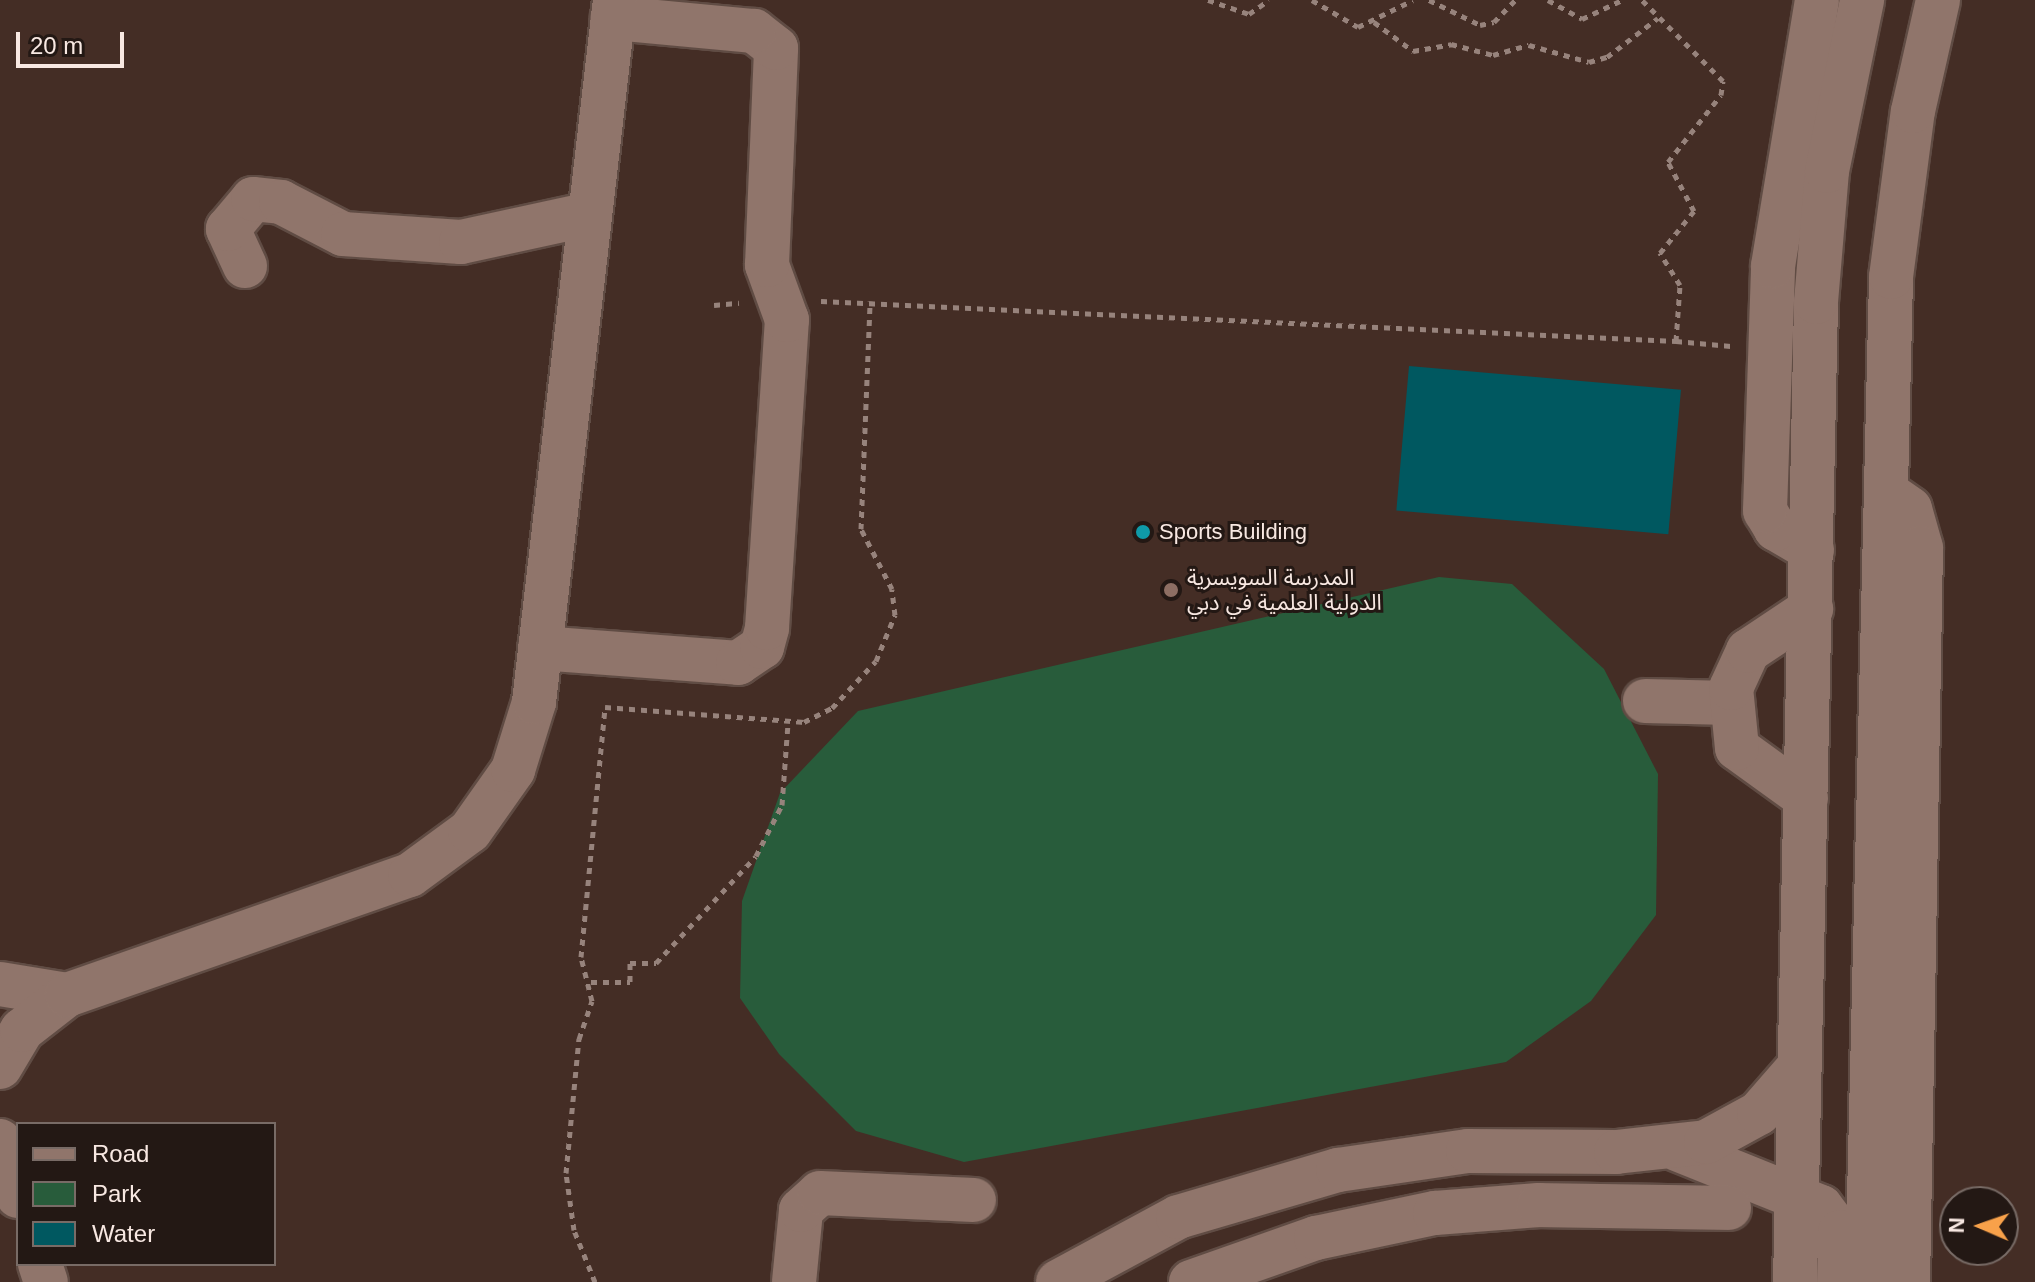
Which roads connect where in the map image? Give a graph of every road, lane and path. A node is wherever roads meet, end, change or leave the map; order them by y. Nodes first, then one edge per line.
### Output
1 (1208, 0) edge
2 (1269, 0) edge
3 (1312, 0) edge
4 (1413, 0) edge
5 (1429, 0) edge
6 (1515, 0) edge
7 (1548, 0) edge
8 (1622, 0) edge
9 (1642, 0) edge
10 (1817, 0) edge
11 (1862, 0) edge
12 (1938, 0) edge
13 (614, 9) edge
14 (1658, 18) junction
15 (1374, 22) junction
16 (590, 214) junction
17 (245, 266) dead end
18 (1676, 341) junction
19 (1769, 349) junction
20 (1886, 492) junction
21 (1812, 550) junction
22 (1811, 609) junction
23 (540, 648) junction
24 (1645, 701) dead end
25 (1731, 703) junction
26 (788, 723) junction
27 (1806, 798) junction
28 (591, 982) junction
29 (0, 984) edge
30 (35, 1005) edge
31 (0, 1067) edge
32 (1799, 1067) junction
33 (0, 1141) edge
34 (1677, 1149) junction
35 (16, 1190) edge
36 (1797, 1196) junction
37 (974, 1200) dead end
38 (1729, 1208) dead end
39 (595, 1282) edge
40 (794, 1282) edge
41 (1058, 1282) edge
42 (1191, 1282) edge
43 (1795, 1282) edge
44 (1839, 1282) edge
45 (1867, 1282) edge
46 (1908, 1282) edge

1 - 2 path
3 - 15 path
4 - 15 path
5 - 6 path
7 - 8 path
9 - 14 path
10 - 19 street
11 - 21 street
12 - 20 street
13 - 16 street
13 - 23 street
14 - 15 path
14 - 18 path
16 - 17 street
16 - 23 street
18 - 19 path
18 - 26 path
19 - 21 street
20 - 45 street
20 - 46 street
21 - 22 street
22 - 25 street
22 - 27 street
23 - 30 street
24 - 25 street
25 - 27 street
26 - 28 path
26 - 28 path
27 - 32 street
28 - 39 path
29 - 30 street
30 - 31 street
32 - 34 street
32 - 36 street
33 - 35 street
34 - 36 street
34 - 41 street
36 - 43 street
36 - 44 street
37 - 40 street
38 - 42 street

